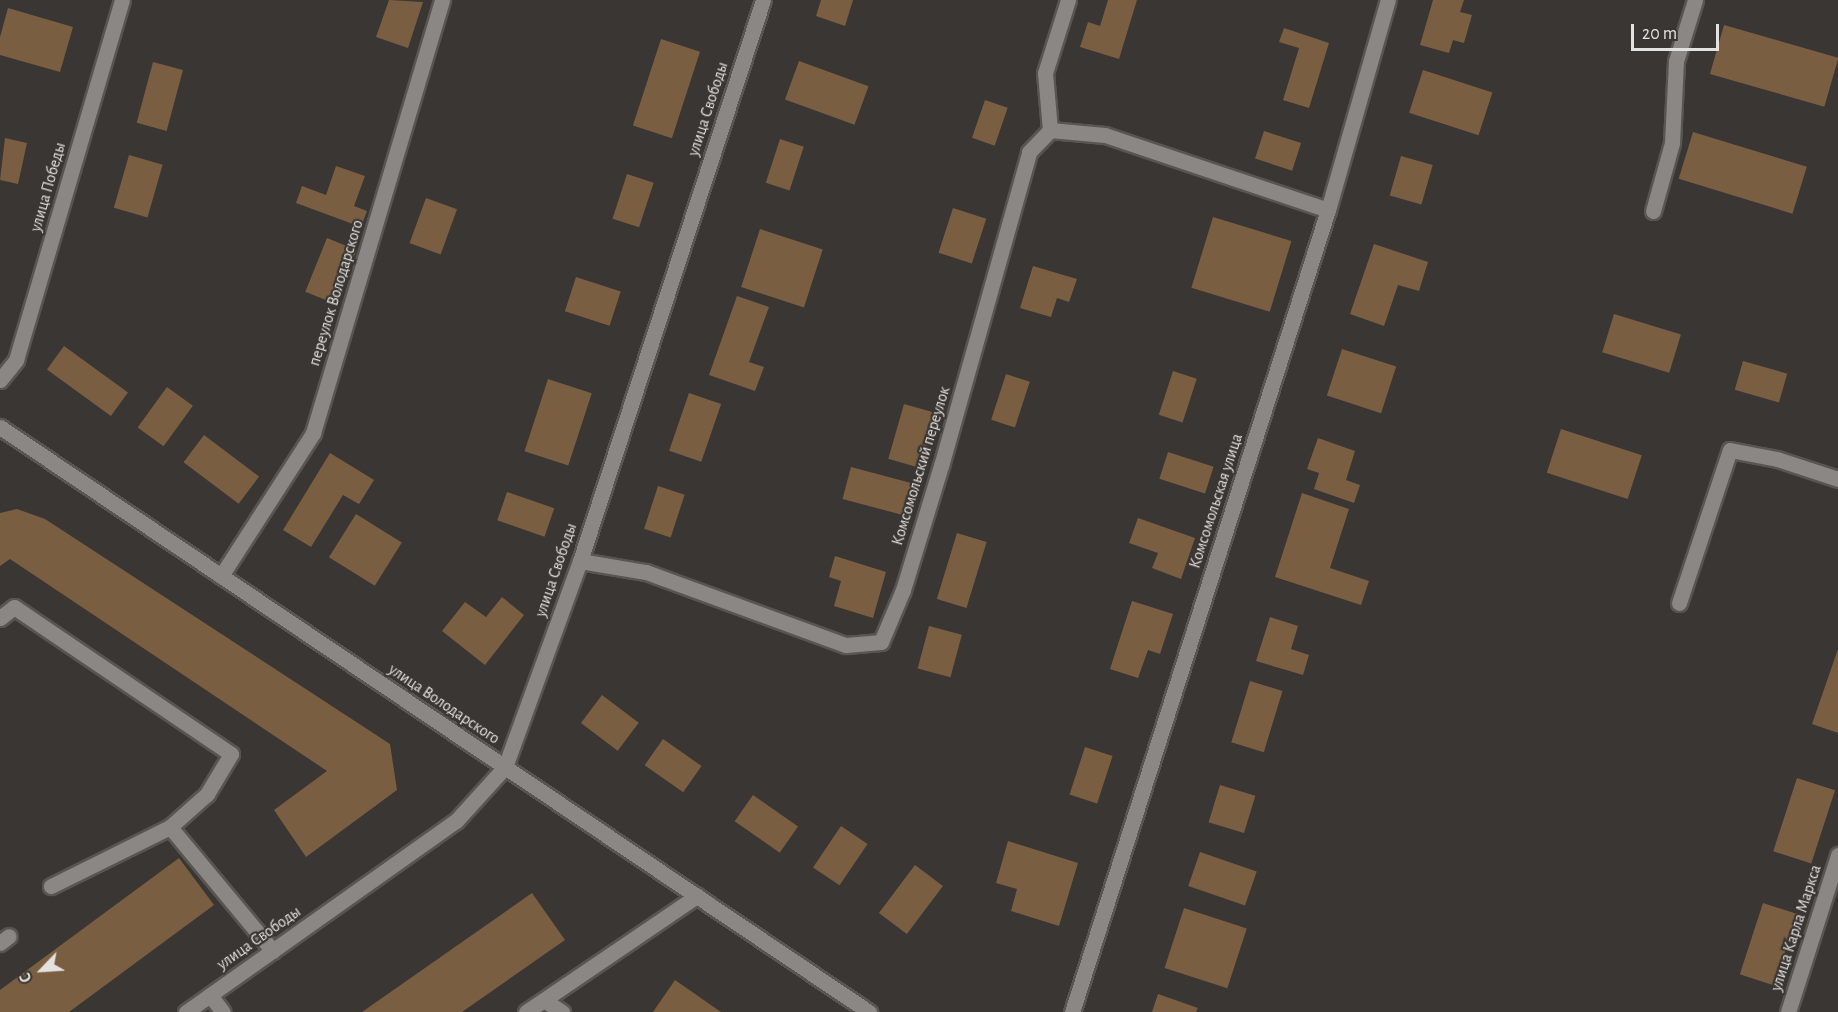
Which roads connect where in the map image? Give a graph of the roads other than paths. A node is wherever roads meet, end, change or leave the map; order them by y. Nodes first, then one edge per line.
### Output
1 (122, 0) edge
2 (442, 0) edge
3 (763, 0) edge
4 (1068, 0) edge
5 (1388, 0) edge
6 (1695, 0) edge
7 (1050, 130) junction
8 (1328, 210) junction
9 (1653, 212) dead end
10 (0, 380) edge
11 (0, 427) edge
12 (1838, 479) edge
13 (580, 561) junction
14 (221, 576) junction
15 (1679, 603) dead end
16 (0, 618) edge
17 (505, 767) junction
18 (170, 826) junction
19 (1838, 855) edge
20 (51, 886) dead end
21 (697, 896) junction
22 (273, 951) junction
23 (210, 995) junction
24 (544, 1000) junction
25 (186, 1012) edge
26 (223, 1012) edge
27 (526, 1012) edge
28 (562, 1012) edge
29 (869, 1012) edge
30 (1072, 1012) edge
31 (1788, 1012) edge

1 - 10 street, улица Победы
2 - 14 street, переулок Володарского
3 - 13 street, улица Свободы
4 - 7 street
5 - 8 street, Комсомольская улица
6 - 9 street
7 - 8 street
7 - 13 street, Комсомольский переулок
8 - 30 street, Комсомольская улица
11 - 14 street, улица Володарского
12 - 15 street
13 - 17 street, улица Свободы
14 - 17 street, улица Володарского
16 - 18 street
17 - 21 street, улица Володарского
17 - 22 street, улица Свободы
18 - 20 street
18 - 22 street
19 - 31 street, улица Карла Маркса
21 - 24 street
21 - 29 street, улица Володарского
22 - 23 street, улица Свободы
23 - 25 street, улица Свободы
23 - 26 street
24 - 27 street
24 - 28 street

